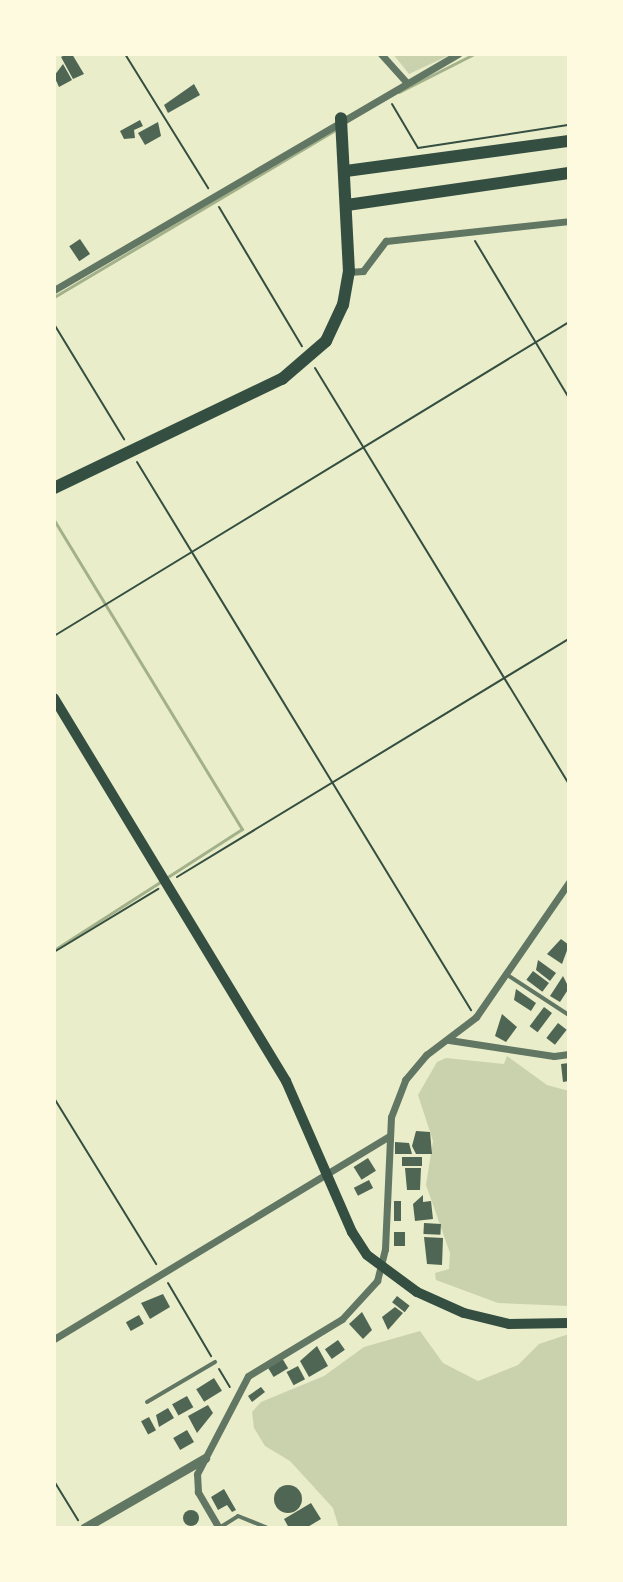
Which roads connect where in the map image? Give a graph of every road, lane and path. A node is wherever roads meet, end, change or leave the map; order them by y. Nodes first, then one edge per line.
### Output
1 (125, 54) edge
2 (381, 54) edge
3 (458, 54) edge
4 (406, 82) junction
5 (385, 92) junction
6 (341, 118) junction
7 (569, 125) edge
8 (569, 141) edge
9 (346, 171) junction
10 (569, 173) edge
11 (212, 194) junction
12 (347, 205) junction
13 (569, 221) edge
14 (469, 231) junction
15 (349, 272) junction
16 (54, 290) edge
17 (569, 322) edge
18 (54, 324) edge
19 (535, 342) junction
20 (310, 360) junction
21 (569, 398) edge
22 (364, 447) junction
23 (130, 449) junction
24 (54, 488) edge
25 (192, 552) junction
26 (54, 636) edge
27 (569, 639) edge
28 (505, 678) junction
29 (54, 698) edge
30 (333, 783) junction
31 (569, 784) edge
32 (569, 882) edge
33 (167, 883) junction
34 (54, 952) edge
35 (506, 974) junction
36 (569, 1015) edge
37 (476, 1017) junction
38 (448, 1040) junction
39 (569, 1054) edge
40 (54, 1098) edge
41 (59, 1106) junction
42 (54, 1108) edge
43 (389, 1136) junction
44 (326, 1173) junction
45 (381, 1267) junction
46 (162, 1274) junction
47 (569, 1323) edge
48 (54, 1339) edge
49 (215, 1362) junction
50 (236, 1396) junction
51 (147, 1402) dead end
52 (205, 1458) junction
53 (54, 1481) edge
54 (83, 1528) edge
55 (219, 1528) edge
56 (267, 1528) edge

1 - 11 path
2 - 4 street
3 - 4 street
4 - 5 street
5 - 6 street
5 - 7 path
6 - 9 highway
6 - 11 street
8 - 9 highway
9 - 12 highway
10 - 12 highway
11 - 16 street
11 - 20 path
12 - 15 highway
13 - 14 street
14 - 15 street
14 - 19 path
15 - 20 highway
17 - 19 path
18 - 23 path
19 - 21 path
19 - 22 path
20 - 22 path
20 - 23 highway
22 - 25 path
22 - 28 path
23 - 24 highway
23 - 25 path
25 - 26 path
25 - 30 path
27 - 28 path
28 - 30 path
28 - 31 path
29 - 33 main road
30 - 33 path
30 - 37 path
32 - 35 street
33 - 34 path
33 - 44 main road
35 - 36 lane
35 - 37 street
37 - 38 street
38 - 39 street
38 - 43 street
40 - 41 path
41 - 42 path
41 - 46 path
43 - 44 street
43 - 45 street
44 - 45 main road
44 - 46 street
45 - 47 main road
45 - 50 street
46 - 48 street
46 - 49 path
49 - 50 path
49 - 51 lane
50 - 52 street
52 - 54 street
52 - 55 street
53 - 54 path
55 - 56 lane

